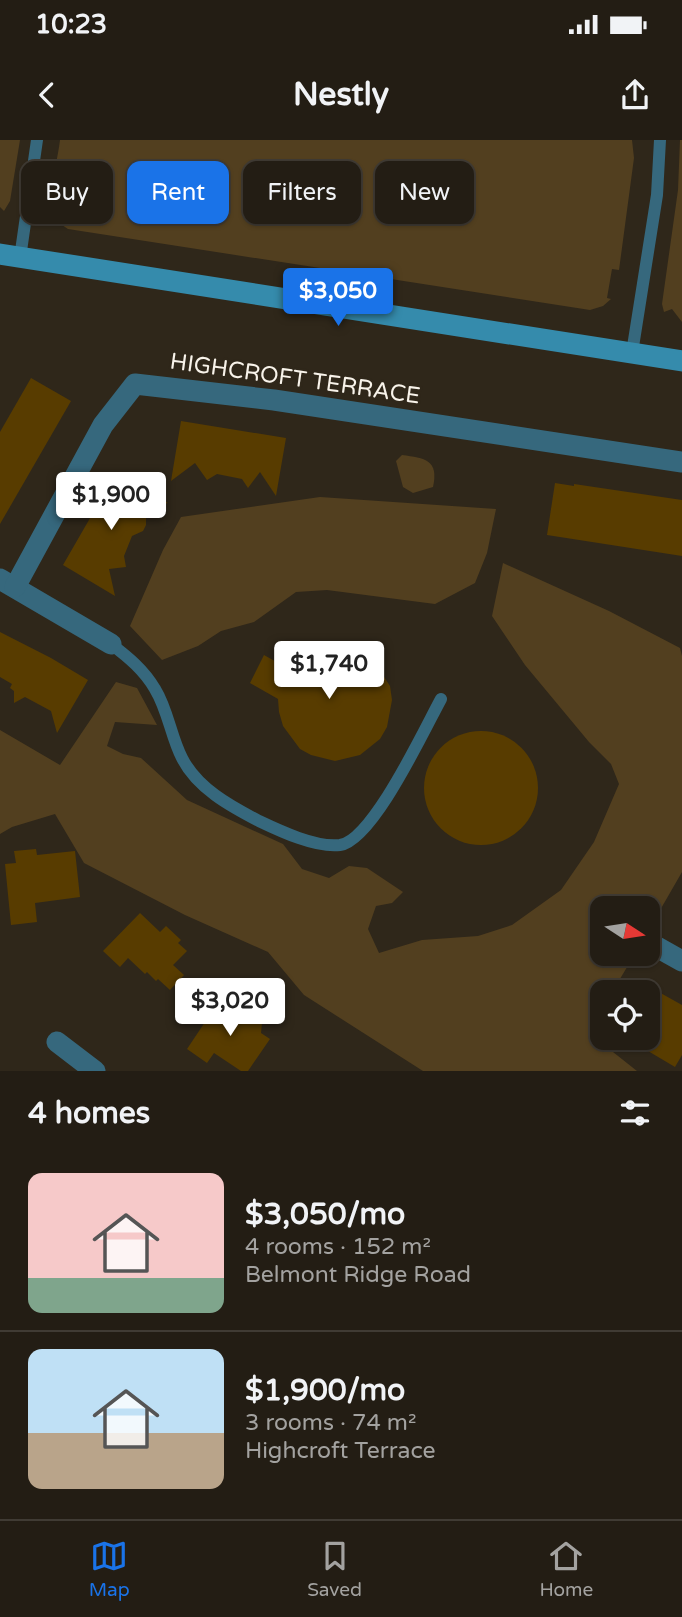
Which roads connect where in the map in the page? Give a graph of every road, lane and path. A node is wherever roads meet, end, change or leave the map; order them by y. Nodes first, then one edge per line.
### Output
1 (37, 140) edge
2 (660, 140) edge
3 (10, 256) edge
4 (632, 353) junction
5 (682, 361) edge
6 (682, 462) edge
7 (7, 583) edge
8 (111, 644) joint
9 (441, 699) dead end
10 (660, 949) edge
11 (682, 961) edge
12 (57, 1042) dead end
13 (95, 1071) edge

1 - 3 lane
2 - 4 lane
3 - 4 main road
4 - 5 main road
6 - 7 street, HIGHCROFT TERRACE
7 - 8 street
8 - 9 lane
10 - 11 street
12 - 13 street

